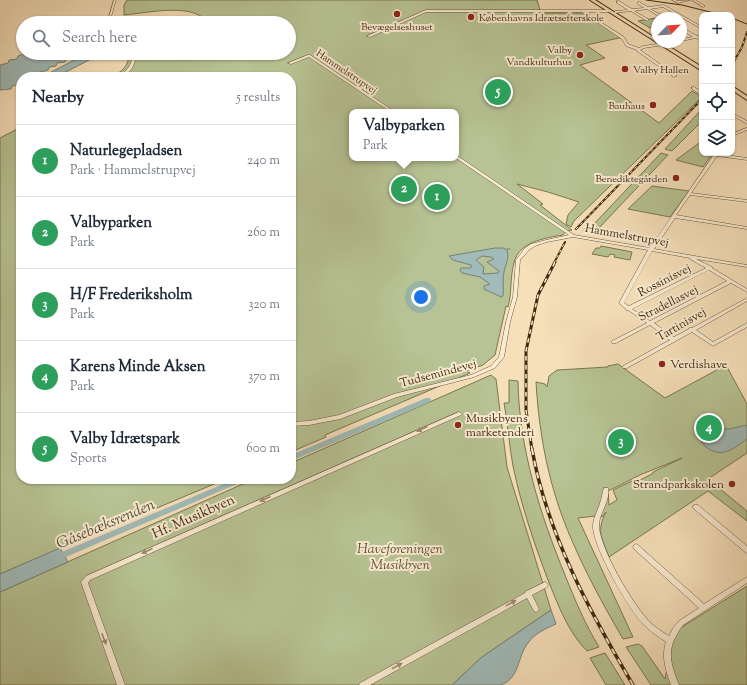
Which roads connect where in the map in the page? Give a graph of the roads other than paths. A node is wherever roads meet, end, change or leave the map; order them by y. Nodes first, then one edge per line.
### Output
1 (114, 0) edge
2 (592, 0) edge
3 (596, 0) edge
4 (673, 0) edge
5 (689, 0) edge
6 (693, 0) edge
7 (618, 2) dead end
8 (639, 3) dead end
9 (704, 6) dead end
10 (646, 7) junction
11 (630, 10) junction
12 (582, 11) junction
13 (613, 12) junction
14 (654, 12) edge
15 (110, 16) edge
16 (646, 20) dead end
17 (699, 26) edge
18 (687, 32) edge
19 (651, 34) edge
20 (651, 35) edge
21 (369, 36) dead end
22 (697, 38) joint
23 (687, 40) edge
24 (651, 45) edge
25 (672, 48) edge
26 (673, 48) edge
27 (638, 49) junction
28 (133, 60) edge
29 (290, 63) dead end
30 (699, 63) edge
31 (699, 67) edge
32 (126, 72) edge
33 (675, 76) dead end
34 (693, 88) dead end
35 (735, 88) edge
36 (735, 89) edge
37 (699, 92) edge
38 (747, 94) edge
39 (747, 98) edge
40 (388, 109) edge
41 (735, 116) edge
42 (747, 123) edge
43 (747, 129) edge
44 (735, 133) edge
45 (715, 156) edge
46 (728, 156) edge
47 (459, 158) edge
48 (747, 159) edge
49 (689, 194) junction
50 (747, 201) edge
51 (673, 216) junction
52 (747, 228) edge
53 (573, 236) junction
54 (651, 249) junction
55 (690, 256) junction
56 (747, 266) edge
57 (710, 268) junction
58 (731, 281) junction
59 (747, 291) edge
60 (747, 299) edge
61 (628, 309) junction
62 (649, 324) junction
63 (747, 325) edge
64 (691, 329) junction
65 (673, 339) junction
66 (614, 342) dead end
67 (625, 367) dead end
68 (458, 414) dead end
69 (296, 424) edge
70 (606, 490) dead end
71 (696, 507) dead end
72 (636, 547) dead end
73 (747, 550) edge
74 (747, 580) edge
75 (545, 585) dead end
76 (528, 593) junction
77 (704, 608) junction
78 (536, 609) dead end
79 (669, 640) junction
80 (121, 685) edge
81 (363, 685) edge
82 (674, 685) edge

1 - 15 street
2 - 13 main road
3 - 13 main road
4 - 5 street
6 - 9 street
7 - 11 street
8 - 10 street
10 - 11 street
10 - 14 street
10 - 17 street
11 - 13 street
11 - 16 street
12 - 13 street
12 - 21 street
12 - 27 street
13 - 19 main road
13 - 20 main road
18 - 22 street
22 - 23 street
24 - 27 street
25 - 31 main road
26 - 30 main road
27 - 33 street
28 - 32 street
29 - 40 street, Hammelstrupvej
34 - 37 street
35 - 38 main road
36 - 39 main road
41 - 42 street
43 - 44 street
45 - 49 street
46 - 48 street
47 - 53 street, Hammelstrupvej
49 - 50 street
49 - 51 street
51 - 52 street
51 - 54 street
53 - 54 street, Hammelstrupvej
53 - 69 street, Tudsemindevej
54 - 55 street, Hammelstrupvej
54 - 61 street
55 - 56 street, Hammelstrupvej
55 - 57 street
57 - 58 street
57 - 61 street, Rossinisvej
58 - 59 street
58 - 62 street, Stradellasvej
60 - 64 street, Tartinisvej
61 - 62 street
62 - 65 street
62 - 66 street, Stradellasvej
63 - 64 street
64 - 65 street, Tartinisvej
65 - 67 street, Tartinisvej
68 -> 80 street, Hf. Musikbyen
70 - 79 street
71 - 73 street
72 - 77 street
74 - 77 street
75 - 76 street
76 - 78 street
81 -> 76 street
77 - 79 street
79 - 82 street

